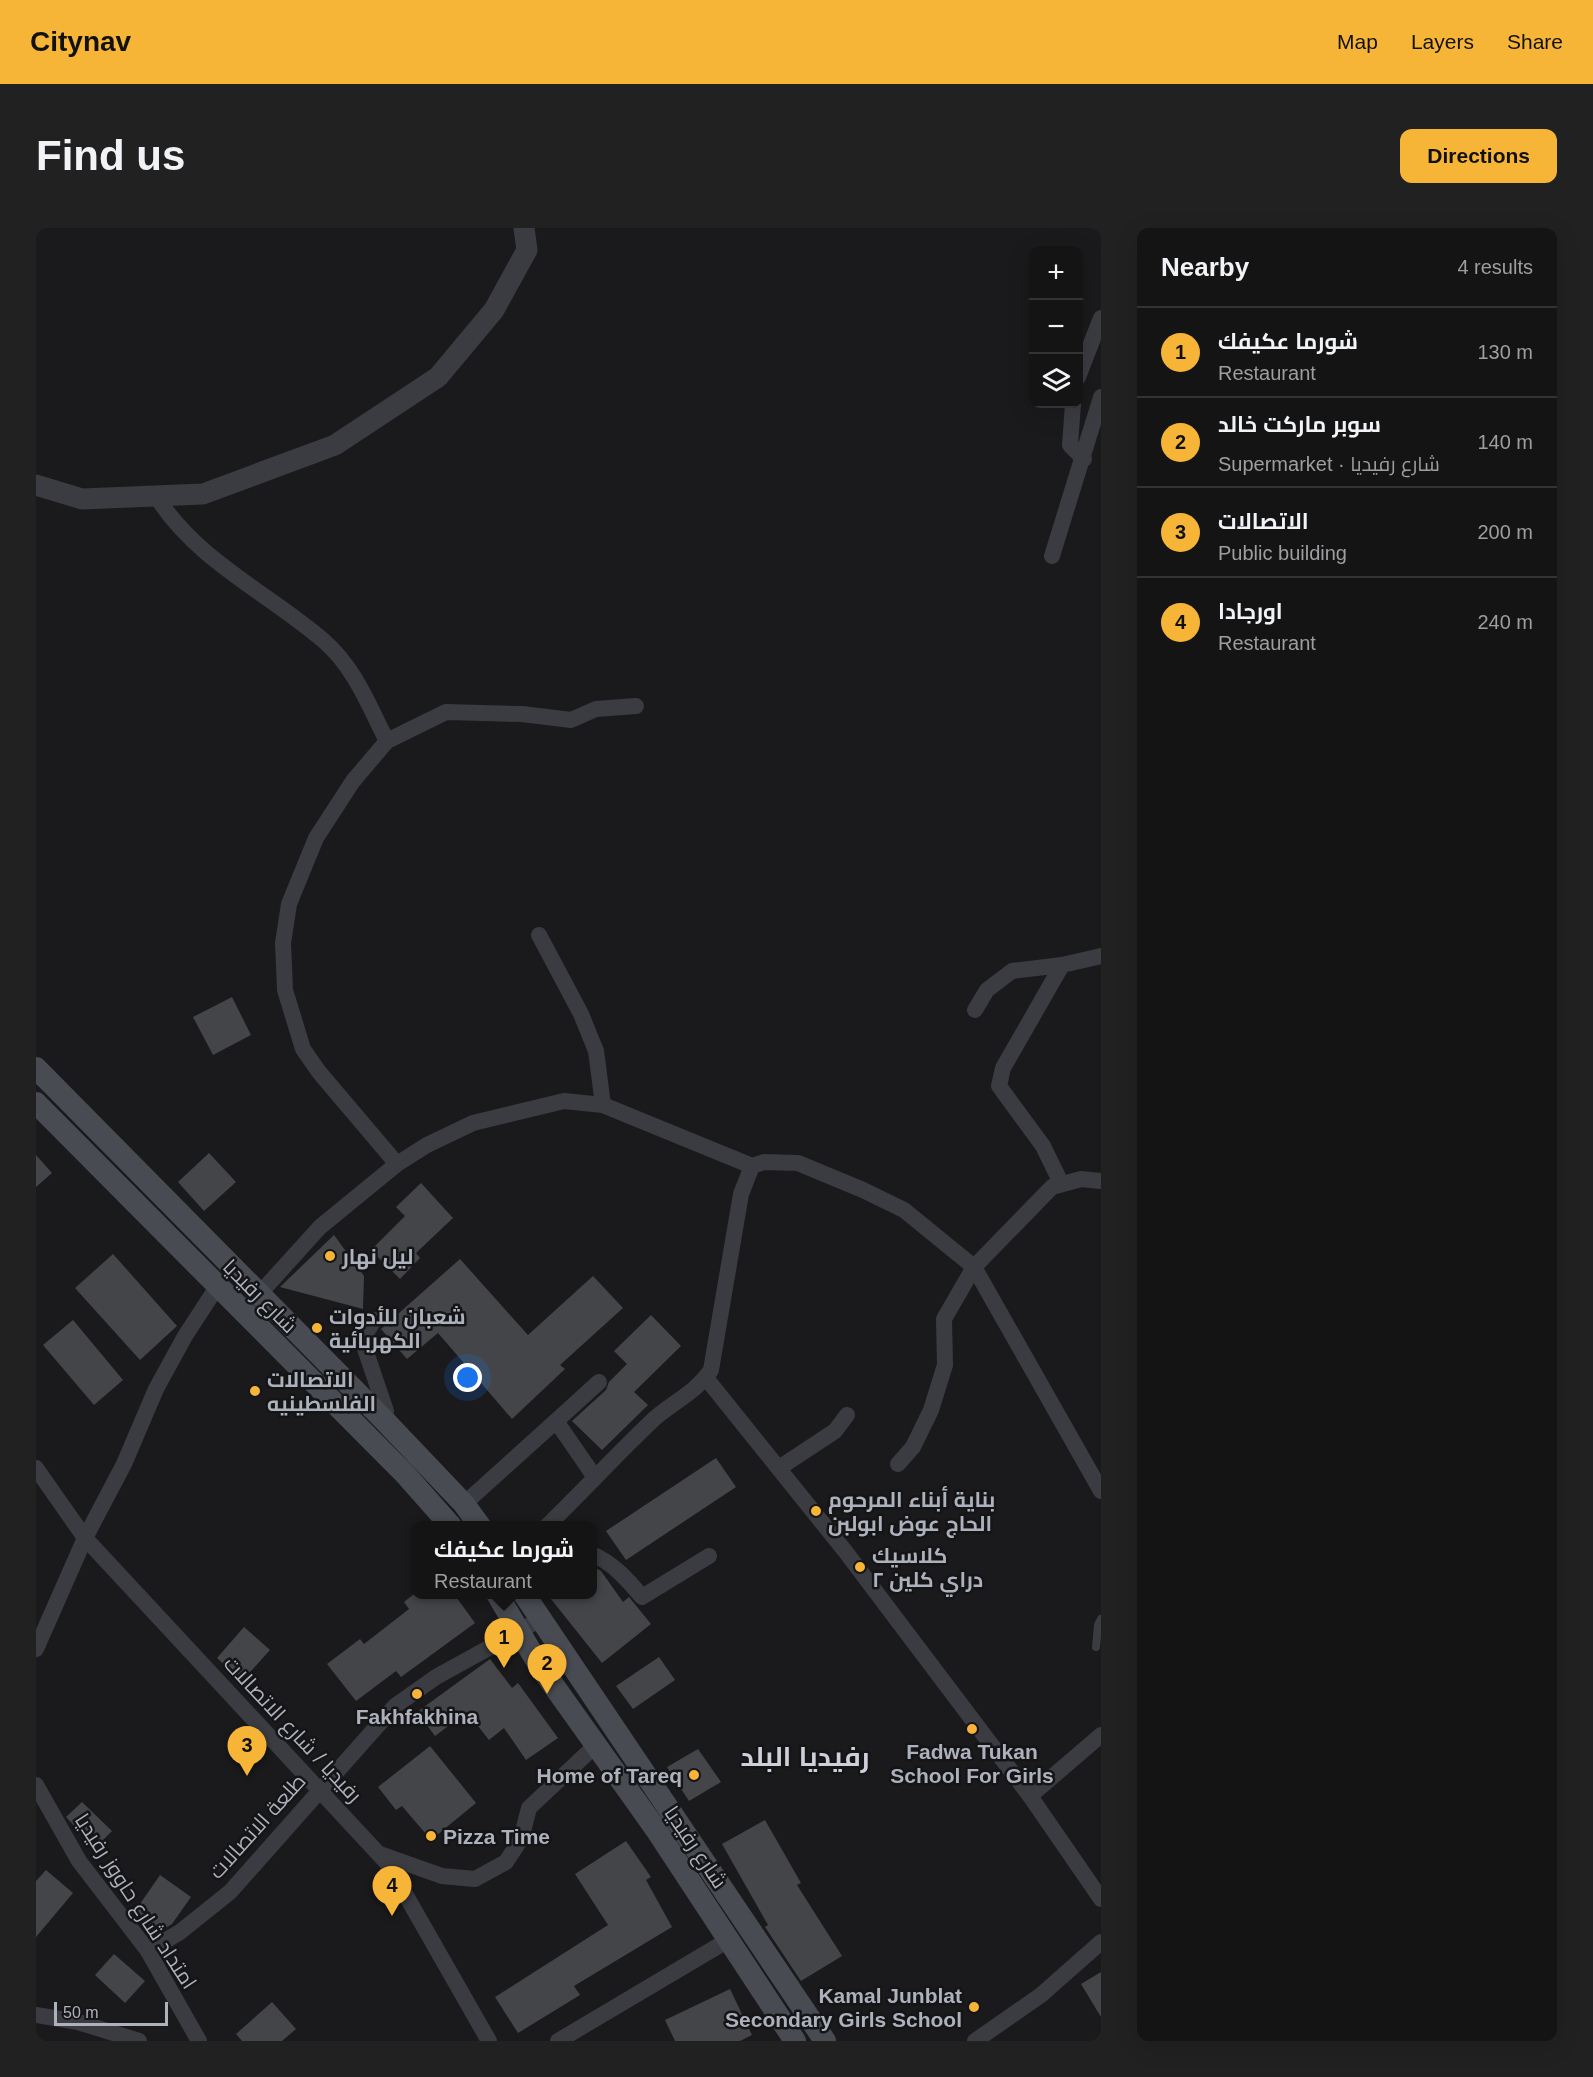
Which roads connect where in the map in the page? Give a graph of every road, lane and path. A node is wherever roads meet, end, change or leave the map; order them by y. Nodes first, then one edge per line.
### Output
1 (524, 228) edge
2 (1101, 318) edge
3 (1083, 364) edge
4 (1101, 397) edge
5 (1073, 408) edge
6 (1083, 459) junction
7 (36, 485) edge
8 (156, 496) junction
9 (1052, 556) dead end
10 (636, 706) dead end
11 (387, 741) junction
12 (539, 935) dead end
13 (1101, 956) edge
14 (1062, 965) junction
15 (975, 1010) dead end
16 (36, 1068) edge
17 (36, 1103) edge
18 (603, 1105) junction
19 (397, 1164) junction
20 (752, 1166) junction
21 (1101, 1181) edge
22 (1061, 1183) junction
23 (974, 1267) junction
24 (217, 1287) junction
25 (258, 1295) junction
26 (243, 1313) junction
27 (374, 1320) dead end
28 (706, 1378) junction
29 (599, 1382) dead end
30 (847, 1415) dead end
31 (384, 1420) junction
32 (556, 1421) junction
33 (898, 1464) dead end
34 (36, 1468) edge
35 (779, 1468) junction
36 (594, 1476) junction
37 (1101, 1491) edge
38 (464, 1504) junction
39 (447, 1521) edge
40 (476, 1521) edge
41 (554, 1521) edge
42 (85, 1538) junction
43 (597, 1556) edge
44 (709, 1556) dead end
45 (500, 1599) edge
46 (527, 1599) edge
47 (1101, 1619) edge
48 (539, 1620) junction
49 (518, 1630) junction
50 (1096, 1647) dead end
51 (36, 1649) edge
52 (1101, 1735) edge
53 (597, 1744) junction
54 (36, 1785) edge
55 (320, 1790) junction
56 (1030, 1796) junction
57 (378, 1854) junction
58 (1101, 1899) edge
59 (730, 1939) junction
60 (1101, 1942) edge
61 (148, 1951) junction
62 (36, 2015) edge
63 (139, 2041) edge
64 (199, 2041) edge
65 (489, 2041) edge
66 (558, 2041) edge
67 (795, 2041) edge
68 (825, 2041) edge
69 (975, 2041) edge

1 - 8 street
2 - 3 street
4 - 6 street
5 - 6 street
6 - 9 street
7 - 8 street
8 - 11 street
10 - 11 street
11 - 19 street
12 - 18 street
13 - 14 street
14 - 15 street
14 - 22 street
16 - 25 main road, شارع رفيديا
17 - 24 main road, شارع رفيديا
18 - 19 street
18 - 20 street
19 - 25 street
20 - 23 street
20 - 28 street
21 - 22 street
22 - 23 street
23 - 33 street
23 - 37 street
24 - 26 main road, شارع رفيديا
24 - 42 street
25 - 26 street
25 - 31 main road, شارع رفيديا
26 - 39 main road, شارع رفيديا
27 - 31 street
28 - 35 street
28 - 36 street
29 - 32 street
30 - 35 street
31 - 38 main road, شارع رفيديا
32 - 36 street
32 - 38 street
34 - 42 street, رفيديا / شارع الاتصالات
35 - 56 street
36 - 41 street
38 - 40 main road, شارع رفيديا
42 - 51 street
42 - 55 street, رفيديا / شارع الاتصالات
43 - 44 street
45 - 49 main road, شارع رفيديا
46 - 48 main road, شارع رفيديا
47 - 50 lane
48 - 49 street, طلعة الاتصالات
48 - 68 main road, شارع رفيديا
49 - 53 main road, شارع رفيديا
49 - 55 street, طلعة الاتصالات
52 - 56 street
53 - 57 street
53 - 59 main road, شارع رفيديا
54 - 61 street, امتداد شارع حاووز رفيديا
55 - 57 street, رفيديا / شارع الاتصالات
55 - 61 street, طلعة الاتصالات
56 - 58 street
57 - 65 street, رفيديا / شارع الاتصالات
59 - 66 street
59 - 67 main road, شارع رفيديا
60 - 69 street
61 - 64 street, امتداد شارع حاووز رفيديا
62 - 63 street

